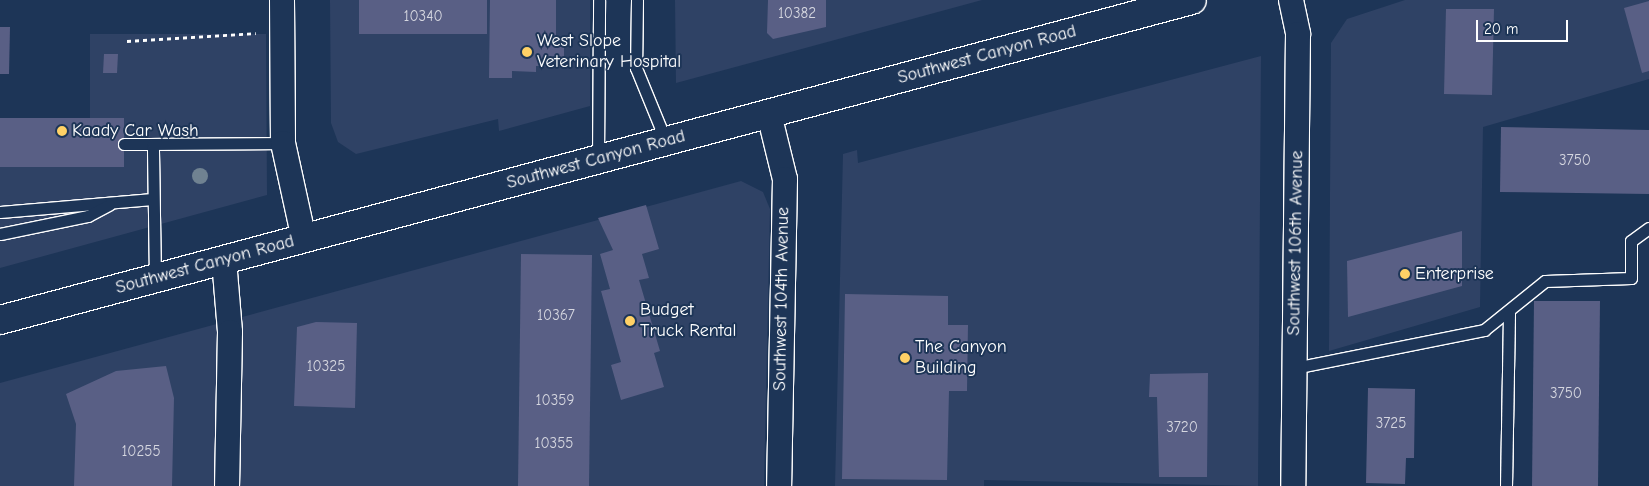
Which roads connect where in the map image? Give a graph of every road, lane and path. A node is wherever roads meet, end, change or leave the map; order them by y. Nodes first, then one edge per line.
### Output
1 (282, 0) edge
2 (599, 0) edge
3 (637, 0) edge
4 (1192, 0) edge
5 (1291, 0) edge
6 (262, 33) dead end
7 (127, 41) dead end
8 (768, 114) junction
9 (666, 141) junction
10 (282, 143) junction
11 (124, 144) dead end
12 (153, 144) junction
13 (598, 159) junction
14 (152, 199) junction
15 (115, 202) junction
16 (0, 212) edge
17 (1649, 228) edge
18 (0, 234) edge
19 (304, 239) junction
20 (224, 260) junction
21 (155, 278) junction
22 (1509, 312) junction
23 (0, 320) edge
24 (1294, 368) junction
25 (227, 486) edge
26 (779, 486) edge
27 (1293, 486) edge
28 (1506, 486) edge

1 - 10 street
2 - 13 lane
3 - 9 lane
4 - 8 main road, Southwest Canyon Road
5 - 24 street, Southwest 106th Avenue
6 - 7 path
8 - 9 main road, Southwest Canyon Road
8 - 26 street, Southwest 104th Avenue
9 - 13 main road, Southwest Canyon Road
10 - 12 lane
10 - 19 street
11 - 12 lane
12 - 14 lane
13 - 19 main road, Southwest Canyon Road
14 - 15 lane
14 - 21 lane
15 - 16 lane
15 - 18 lane
17 - 22 lane
19 - 20 main road, Southwest Canyon Road
20 - 21 main road, Southwest Canyon Road
20 - 25 street
21 - 23 main road, Southwest Canyon Road
22 - 24 lane
22 - 28 lane
24 - 27 street, Southwest 106th Avenue

